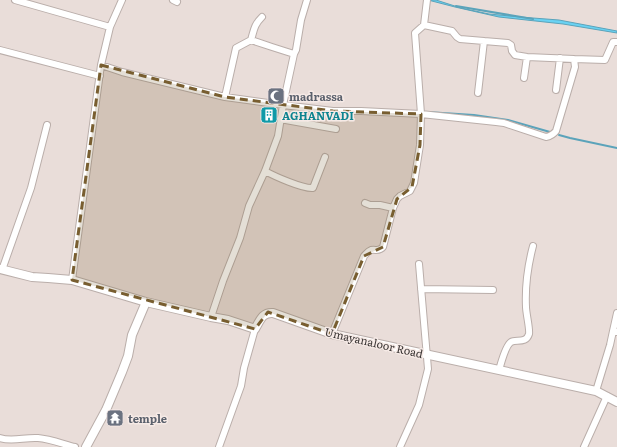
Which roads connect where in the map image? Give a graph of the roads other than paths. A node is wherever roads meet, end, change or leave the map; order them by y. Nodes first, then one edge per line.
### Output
1 (16, 0) edge
2 (122, 0) edge
3 (307, 0) edge
4 (427, 0) edge
5 (262, 17) dead end
6 (424, 25) junction
7 (110, 27) junction
8 (251, 40) junction
9 (484, 41) junction
10 (617, 42) edge
11 (0, 50) edge
12 (294, 54) junction
13 (527, 56) junction
14 (560, 58) junction
15 (574, 59) junction
16 (102, 65) junction
17 (100, 76) junction
18 (524, 78) dead end
19 (556, 90) dead end
20 (478, 93) dead end
21 (225, 97) junction
22 (283, 105) junction
23 (421, 114) junction
24 (280, 119) junction
25 (47, 125) dead end
26 (336, 129) dead end
27 (325, 157) dead end
28 (265, 171) junction
29 (364, 203) dead end
30 (393, 208) junction
31 (533, 246) dead end
32 (419, 264) dead end
33 (1, 269) edge
34 (72, 280) junction
35 (421, 289) junction
36 (493, 290) dead end
37 (146, 302) junction
38 (617, 313) edge
39 (211, 317) junction
40 (254, 329) junction
41 (615, 331) edge
42 (332, 334) junction
43 (427, 354) junction
44 (499, 370) junction
45 (596, 391) junction
46 (607, 396) junction
47 (617, 402) edge
48 (0, 438) edge
49 (75, 447) edge
50 (86, 447) edge
51 (219, 447) edge
52 (400, 447) edge
53 (584, 447) edge

1 - 7 street
2 - 7 street
3 - 12 street
4 - 6 street
5 - 8 street
6 - 9 street
6 - 23 street
7 - 16 street
8 - 12 street
8 - 21 street
9 - 13 street
9 - 20 street
10 - 15 street
11 - 17 street
12 - 22 street
13 - 14 street
13 - 18 street
14 - 15 street
14 - 19 street
15 - 23 street
16 - 17 street
16 - 21 street
17 - 34 street
21 - 22 street
22 - 23 street
22 - 24 street
23 - 30 street
24 - 26 street
24 - 28 street
25 - 33 street
27 - 28 street
28 - 39 street
29 - 30 street
30 - 42 street
31 - 44 street
32 - 35 street
33 - 34 main road
34 - 37 main road
35 - 36 street
35 - 43 street
37 - 39 main road
37 - 50 main road
38 - 41 street
39 - 40 main road
40 - 42 main road, Umayanaloor Road
40 - 51 street
41 - 45 street
42 - 43 main road, Umayanaloor Road
43 - 44 main road, Umayanaloor Road
43 - 52 street
44 - 45 main road, Umayanaloor Road
45 - 46 main road, Umayanaloor Road
46 - 47 main road, Umayanaloor Road
46 - 53 street
48 - 49 street

